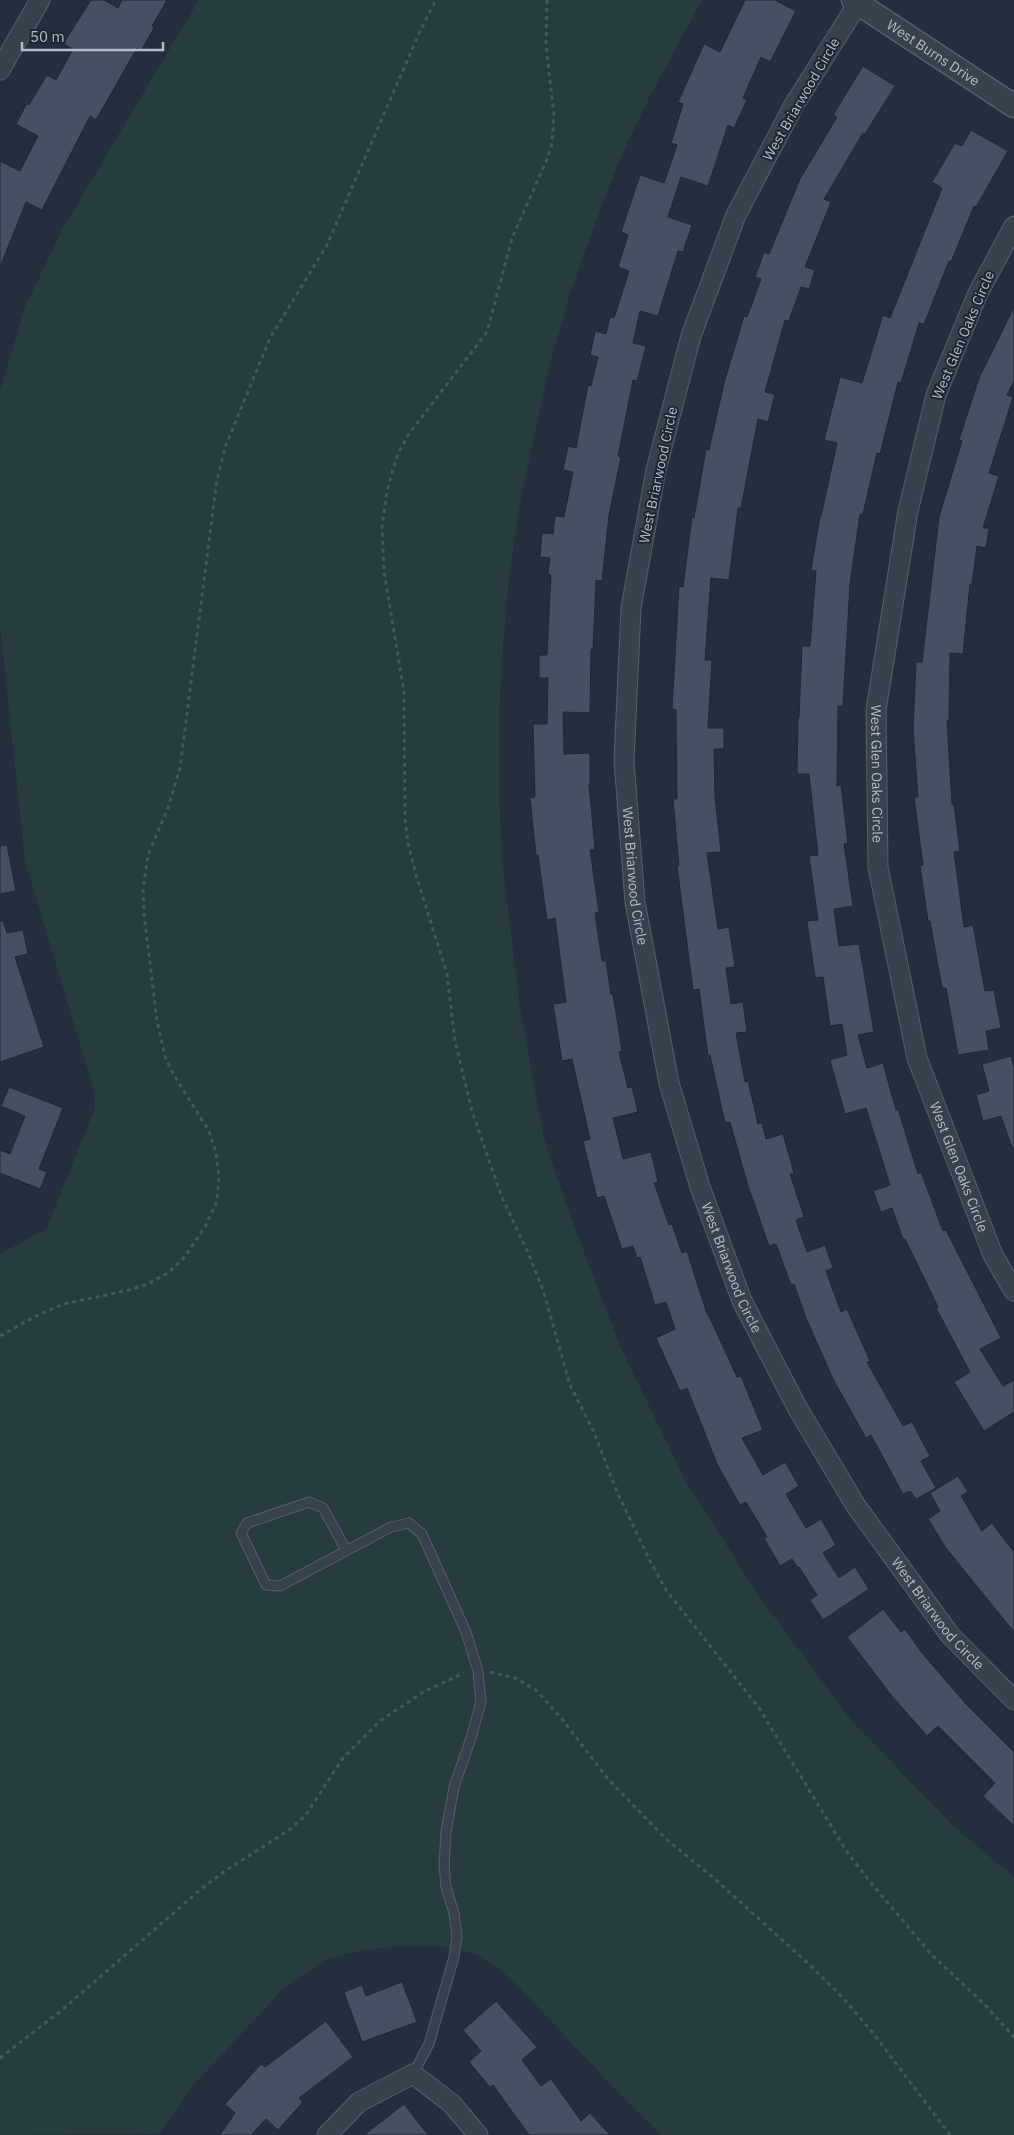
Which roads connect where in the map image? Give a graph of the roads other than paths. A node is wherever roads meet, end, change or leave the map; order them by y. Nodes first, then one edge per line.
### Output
1 (40, 0) edge
2 (857, 1) edge
3 (0, 70) edge
4 (1014, 106) edge
5 (1014, 226) edge
6 (1014, 1291) edge
7 (346, 1550) junction
8 (1014, 1700) edge
9 (413, 2074) junction
10 (327, 2135) edge
11 (478, 2135) edge

1 - 3 street
2 - 4 street, West Burns Drive
2 - 8 street, West Briarwood Circle
5 - 6 street, West Glen Oaks Circle
7 - 7 lane
7 - 9 lane
9 - 10 street
9 - 11 street

